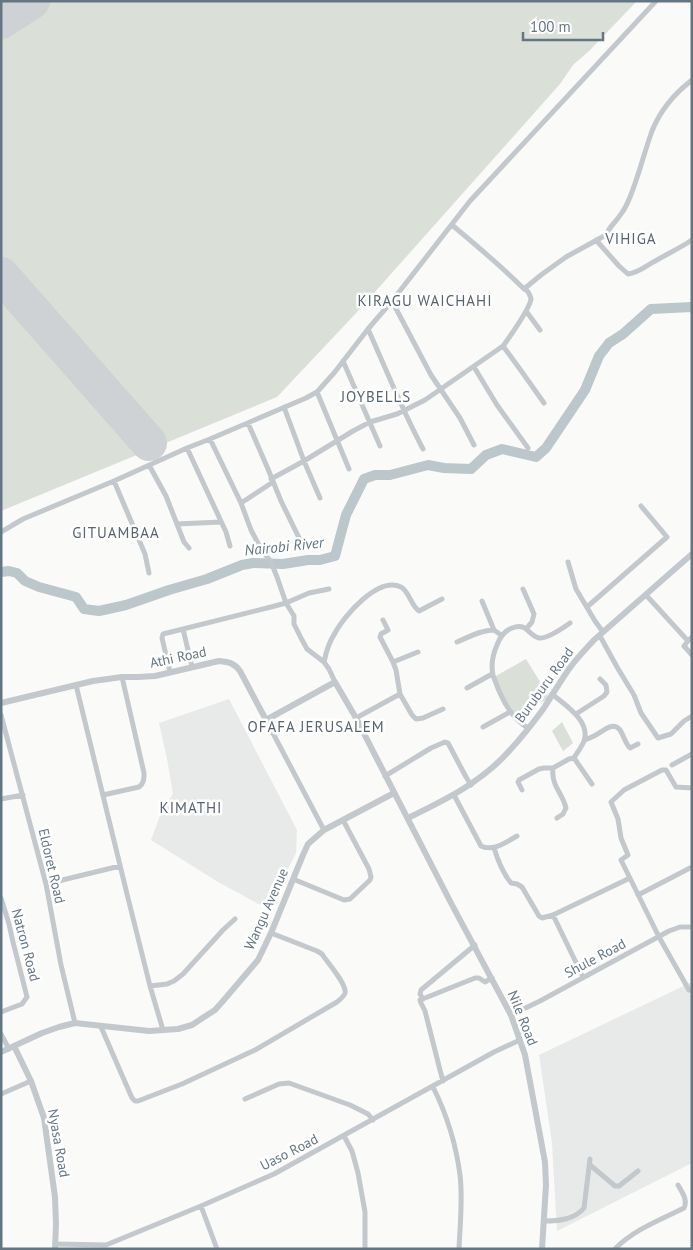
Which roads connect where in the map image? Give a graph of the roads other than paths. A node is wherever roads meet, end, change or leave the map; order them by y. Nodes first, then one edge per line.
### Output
1 (656, 1) edge
2 (692, 80) edge
3 (452, 225) junction
4 (596, 240) junction
5 (692, 240) edge
6 (524, 290) junction
7 (392, 301) junction
8 (526, 311) junction
9 (368, 329) junction
10 (540, 330) dead end
11 (503, 346) junction
12 (342, 361) junction
13 (474, 367) junction
14 (441, 389) junction
15 (317, 392) junction
16 (544, 403) dead end
17 (284, 407) junction
18 (403, 411) junction
19 (370, 422) junction
20 (248, 423) junction
21 (210, 439) junction
22 (338, 441) junction
23 (474, 445) dead end
24 (380, 446) dead end
25 (187, 448) junction
26 (528, 448) dead end
27 (422, 449) dead end
28 (304, 462) junction
29 (149, 465) junction
30 (349, 469) dead end
31 (272, 480) junction
32 (114, 481) junction
33 (320, 498) dead end
34 (241, 503) junction
35 (641, 506) dead end
36 (221, 522) junction
37 (177, 524) junction
38 (1, 532) edge
39 (302, 544) dead end
40 (230, 546) dead end
41 (189, 548) dead end
42 (692, 554) edge
43 (568, 562) dead end
44 (149, 573) dead end
45 (329, 589) dead end
46 (524, 589) dead end
47 (646, 595) junction
48 (442, 599) dead end
49 (482, 601) dead end
50 (286, 602) junction
51 (587, 607) junction
52 (383, 620) dead end
53 (570, 623) dead end
54 (183, 629) junction
55 (526, 629) junction
56 (494, 630) junction
57 (602, 634) junction
58 (501, 636) junction
59 (690, 639) edge
60 (457, 642) dead end
61 (418, 652) dead end
62 (692, 655) edge
63 (324, 662) junction
64 (394, 662) junction
65 (192, 667) junction
66 (170, 672) junction
67 (492, 674) junction
68 (122, 677) junction
69 (600, 679) dead end
70 (335, 682) junction
71 (76, 685) junction
72 (467, 688) dead end
73 (400, 694) junction
74 (552, 694) junction
75 (1, 704) edge
76 (443, 709) dead end
77 (510, 712) junction
78 (576, 714) junction
79 (1, 715) edge
80 (692, 716) edge
81 (356, 718) junction
82 (266, 720) junction
83 (482, 727) dead end
84 (528, 728) junction
85 (585, 740) junction
86 (638, 744) dead end
87 (692, 754) edge
88 (574, 758) junction
89 (672, 765) dead end
90 (553, 768) junction
91 (385, 776) junction
92 (592, 784) dead end
93 (471, 785) junction
94 (692, 788) edge
95 (522, 790) dead end
96 (394, 793) junction
97 (23, 795) junction
98 (103, 795) junction
99 (454, 795) junction
100 (1, 799) edge
101 (408, 818) junction
102 (557, 818) dead end
103 (343, 820) junction
104 (324, 830) junction
105 (517, 836) dead end
106 (494, 848) junction
107 (120, 866) junction
108 (692, 867) edge
109 (630, 878) junction
110 (293, 879) junction
111 (46, 884) junction
112 (638, 895) junction
113 (1, 898) edge
114 (552, 915) junction
115 (234, 919) dead end
116 (692, 927) edge
117 (272, 933) junction
118 (659, 936) junction
119 (475, 945) junction
120 (583, 977) junction
121 (492, 978) junction
122 (150, 986) junction
123 (689, 990) dead end
124 (423, 999) junction
125 (1, 1012) edge
126 (511, 1015) junction
127 (75, 1023) junction
128 (101, 1026) junction
129 (163, 1030) junction
130 (1, 1034) edge
131 (520, 1040) junction
132 (11, 1047) junction
133 (1, 1052) edge
134 (31, 1081) junction
135 (444, 1081) junction
136 (433, 1087) junction
137 (1, 1094) edge
138 (245, 1099) dead end
139 (373, 1120) junction
140 (344, 1136) junction
141 (638, 1172) dead end
142 (678, 1185) dead end
143 (201, 1206) junction
144 (544, 1221) junction
145 (55, 1246) edge
146 (106, 1247) edge
147 (217, 1249) edge
148 (365, 1249) edge
149 (459, 1249) edge
150 (542, 1249) edge
151 (615, 1249) edge

1 - 3 street
2 - 4 street
3 - 6 street
3 - 7 street
4 - 5 street
4 - 6 street
6 - 8 street
7 - 9 street
7 - 14 street
8 - 10 street
8 - 11 street
9 - 12 street
9 - 18 street
11 - 13 street
11 - 16 street
12 - 15 street
12 - 19 street
13 - 14 street
13 - 26 street
14 - 18 street
14 - 23 street
15 - 17 street
15 - 22 street
17 - 20 street
17 - 28 street
18 - 19 street
18 - 27 street
19 - 22 street
19 - 24 street
20 - 21 street
20 - 31 street
21 - 25 street
21 - 34 street
22 - 28 street
22 - 30 street
25 - 29 street
25 - 36 street
28 - 31 street
28 - 33 street
29 - 32 street
29 - 37 street
31 - 34 street
31 - 39 street
32 - 38 street
32 - 44 street
34 - 50 street
35 - 51 street
36 - 37 street
36 - 40 street
37 - 41 street
42 - 47 street, Buruburu Road
43 - 51 street
45 - 50 street
46 - 55 street
47 - 57 street, Buruburu Road
47 - 59 street
48 - 63 street
49 - 56 street
50 - 54 street
50 - 63 street
51 - 57 street
52 - 64 street
53 - 55 street
54 - 65 street
54 - 66 street
55 - 58 street
56 - 58 street
56 - 60 street
57 - 74 street, Buruburu Road
57 - 80 street
58 - 67 street
59 - 62 street
61 - 64 street
63 - 70 street
64 - 73 street
65 - 66 street, Athi Road
65 - 82 street, Athi Road
66 - 68 street, Athi Road
67 - 72 street
67 - 77 street
68 - 71 street, Athi Road
68 - 98 street
69 - 78 street
70 - 81 street, Nile Road
70 - 82 street
71 - 75 street, Athi Road
71 - 98 street
73 - 76 street
73 - 81 street
74 - 78 street
74 - 84 street, Buruburu Road
77 - 83 street
77 - 84 street
78 - 85 street
79 - 97 street, Eldoret Road
81 - 91 street, Nile Road
82 - 104 street, Athi Road
84 - 93 street, Buruburu Road
85 - 86 street
85 - 88 street
87 - 89 street
88 - 90 street
88 - 92 street
90 - 95 street
90 - 102 street
91 - 93 street
91 - 96 street, Nile Road
93 - 99 street, Buruburu Road
94 - 109 street
96 - 101 street, Nile Road
96 - 103 street, Wangu Avenue
97 - 100 street
97 - 111 street, Eldoret Road
98 - 107 street
99 - 101 street, Buruburu Road
99 - 106 street
101 - 119 street, Nile Road
103 - 104 street, Wangu Avenue
103 - 110 street
104 - 110 street, Wangu Avenue
105 - 106 street
106 - 114 street
107 - 111 street
107 - 122 street
108 - 112 street
109 - 112 street
109 - 114 street
110 - 117 street, Wangu Avenue
111 - 127 street, Eldoret Road
112 - 118 street
113 - 125 street, Natron Road
114 - 120 street
115 - 122 street
116 - 118 street, Shule Road
117 - 128 street
117 - 129 street, Wangu Avenue
118 - 120 street, Shule Road
118 - 123 street
119 - 121 street, Nile Road
119 - 124 street
120 - 126 street, Shule Road
121 - 124 street
121 - 126 street, Nile Road
122 - 129 street
124 - 135 street
126 - 131 street, Nile Road
127 - 128 street, Wangu Avenue
127 - 132 street, Wangu Avenue
128 - 129 street, Wangu Avenue
130 - 132 street
131 - 135 street, Uaso Road
131 - 144 street, Nile Road
132 - 133 street, Wangu Avenue
132 - 134 street, Nyasa Road
134 - 137 street
134 - 145 street, Nyasa Road
135 - 136 street, Uaso Road
136 - 139 street, Uaso Road
136 - 149 street
138 - 139 street
139 - 140 street, Uaso Road
140 - 143 street, Uaso Road
140 - 148 street
141 - 144 street
142 - 151 street
143 - 146 street, Uaso Road
143 - 147 street
144 - 150 street, Nile Road
145 - 146 street, Uaso Road

